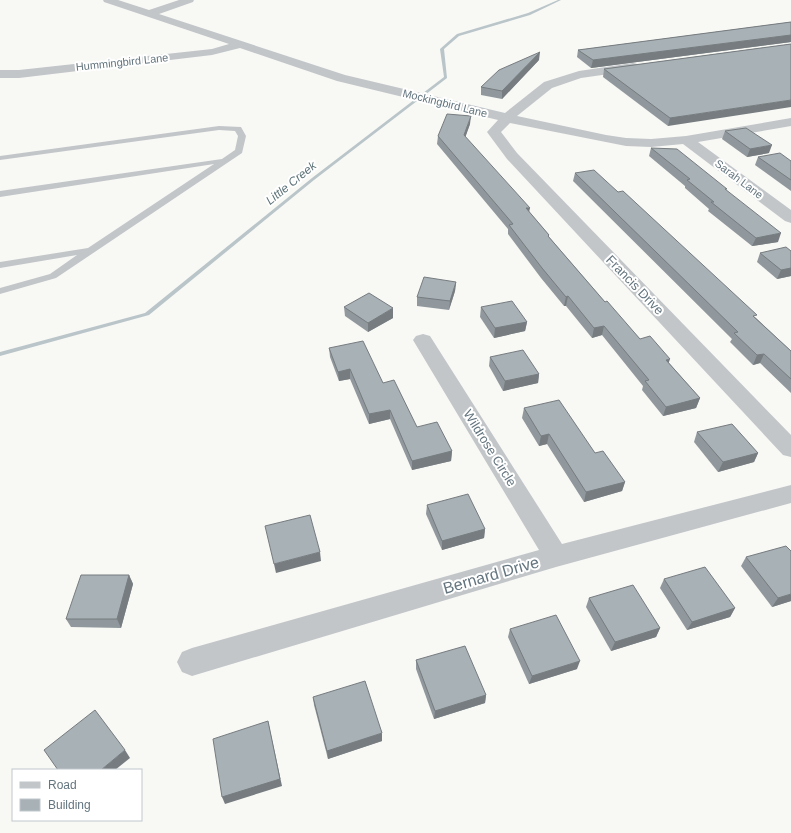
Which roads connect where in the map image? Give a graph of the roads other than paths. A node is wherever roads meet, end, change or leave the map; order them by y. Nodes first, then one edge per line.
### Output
1 (108, 0) edge
2 (189, 0) edge
3 (149, 2) dead end
4 (130, 8) junction
5 (148, 14) junction
6 (243, 44) junction
7 (646, 65) edge
8 (0, 74) edge
9 (507, 118) junction
10 (791, 122) edge
11 (686, 140) junction
12 (0, 158) edge
13 (224, 161) junction
14 (0, 194) edge
15 (791, 218) edge
16 (90, 251) junction
17 (0, 265) edge
18 (0, 291) edge
19 (423, 340) dead end
20 (791, 449) edge
21 (791, 494) edge
22 (556, 556) junction
23 (192, 662) dead end

1 - 4 street, Mockingbird Lane
2 - 5 street
3 - 4 street
4 - 5 street, Mockingbird Lane
5 - 6 street, Mockingbird Lane
6 - 8 street, Hummingbird Lane
6 - 9 street, Mockingbird Lane
7 - 9 street
9 - 11 street, Mockingbird Lane
9 - 20 street, Francis Drive
10 - 11 street, Mockingbird Lane
11 - 15 street, Sarah Lane
12 - 13 lane
13 - 14 lane
13 - 16 lane
16 - 17 lane
16 - 18 lane
19 - 22 street, Wildrose Circle
21 - 22 street, Bernard Drive
22 - 23 street, Bernard Drive

